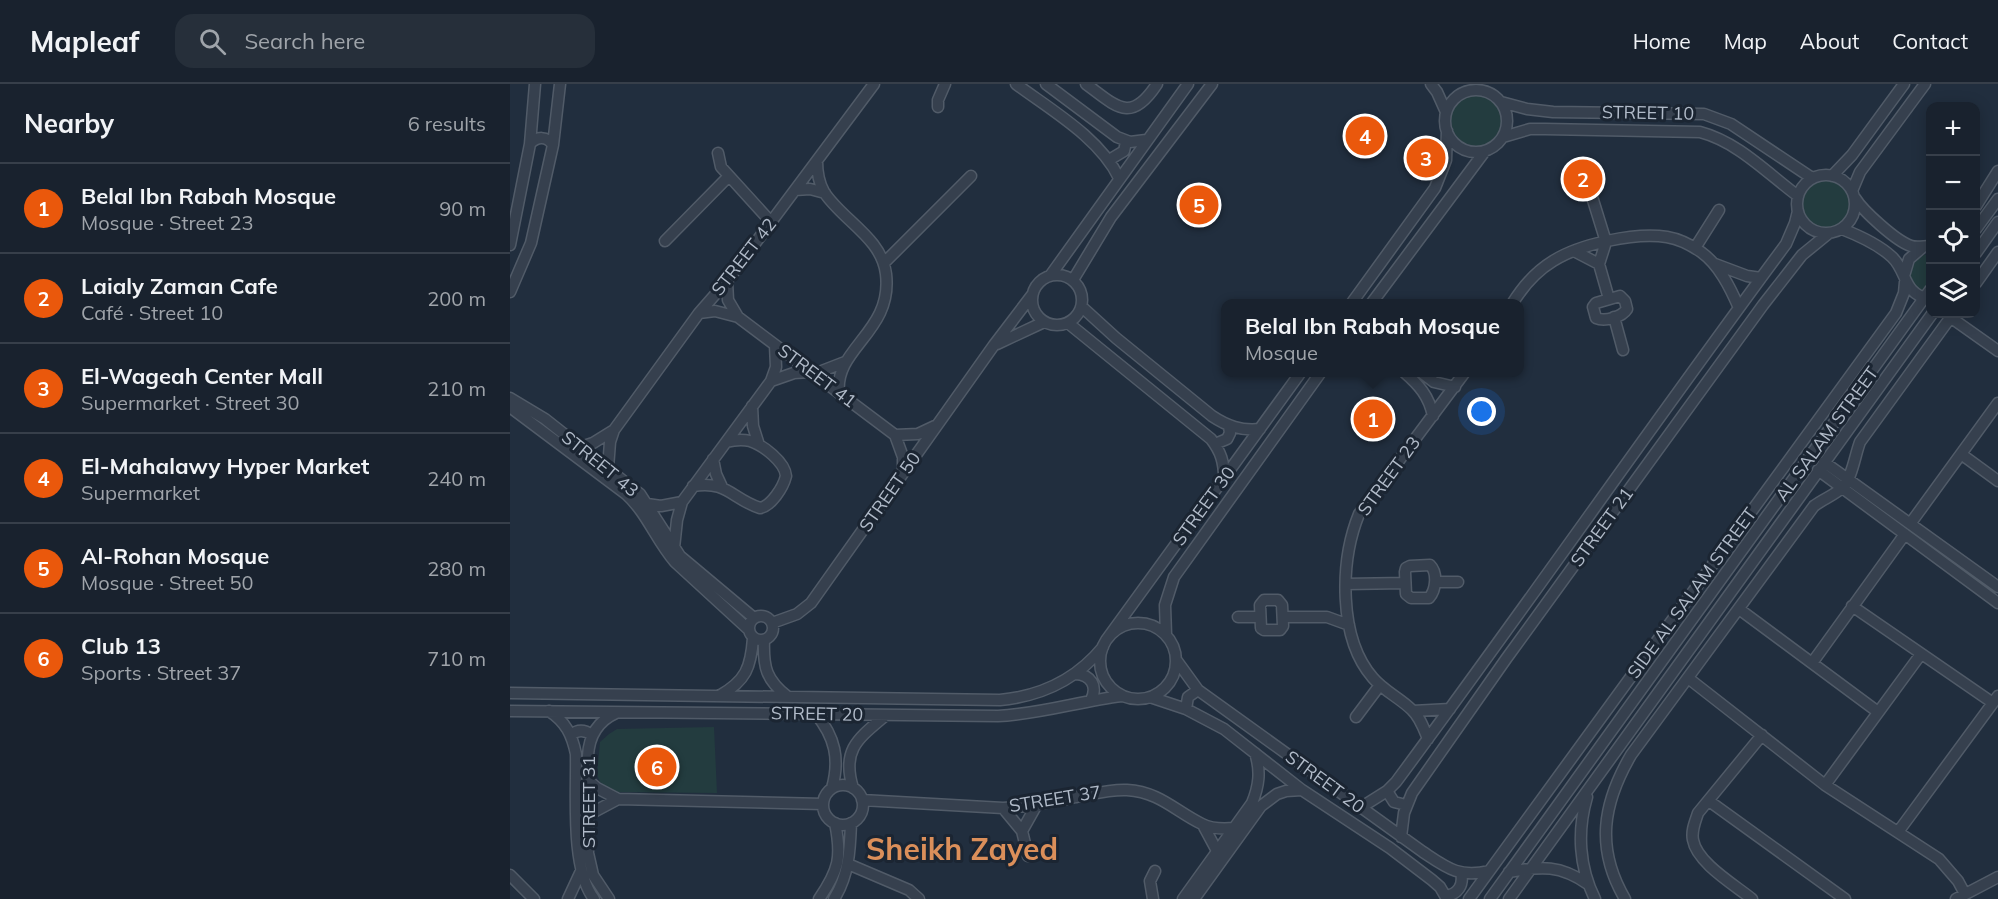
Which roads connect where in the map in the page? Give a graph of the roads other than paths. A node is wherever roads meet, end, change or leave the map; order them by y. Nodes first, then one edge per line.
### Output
1 (535, 84) edge
2 (560, 84) edge
3 (874, 84) edge
4 (945, 84) edge
5 (1016, 84) edge
6 (1046, 84) edge
7 (1086, 84) edge
8 (1157, 84) edge
9 (1188, 84) edge
10 (1212, 84) edge
11 (1431, 84) edge
12 (1473, 84) edge
13 (1924, 84) edge
14 (1901, 86) edge
15 (1484, 90) junction
16 (1176, 102) junction
17 (1502, 102) junction
18 (938, 107) dead end
19 (1191, 112) junction
20 (1446, 112) junction
21 (1447, 131) junction
22 (1503, 137) junction
23 (1146, 140) junction
24 (1126, 141) junction
25 (530, 144) junction
26 (553, 145) junction
27 (1485, 151) junction
28 (718, 153) dead end
29 (1109, 160) junction
30 (817, 161) junction
31 (1998, 171) edge
32 (729, 176) junction
33 (971, 176) dead end
34 (1832, 176) junction
35 (1119, 178) junction
36 (1812, 178) junction
37 (795, 190) junction
38 (825, 193) junction
39 (1853, 194) junction
40 (1798, 196) junction
41 (1980, 199) edge
42 (1998, 199) edge
43 (1593, 200) dead end
44 (1980, 205) edge
45 (1719, 210) dead end
46 (1990, 210) junction
47 (1798, 211) junction
48 (771, 222) junction
49 (1998, 222) edge
50 (1980, 224) edge
51 (1842, 229) junction
52 (1829, 233) junction
53 (665, 241) dead end
54 (1606, 242) junction
55 (510, 244) edge
56 (1926, 246) edge
57 (1926, 247) edge
58 (1980, 247) edge
59 (1695, 248) junction
60 (1574, 251) junction
61 (1998, 252) edge
62 (884, 263) junction
63 (1599, 264) junction
64 (1714, 264) junction
65 (1050, 276) junction
66 (1980, 277) edge
67 (1761, 278) junction
68 (1905, 279) junction
69 (1073, 280) junction
70 (727, 281) junction
71 (510, 292) edge
72 (1032, 295) junction
73 (1926, 295) edge
74 (1354, 299) edge
75 (1374, 299) edge
76 (1515, 299) edge
77 (1609, 299) junction
78 (1926, 299) edge
79 (1082, 307) junction
80 (1739, 308) junction
81 (699, 313) junction
82 (738, 317) junction
83 (1614, 317) junction
84 (1929, 318) edge
85 (1950, 318) edge
86 (1956, 318) edge
87 (1044, 322) junction
88 (1068, 323) junction
89 (775, 345) junction
90 (994, 345) junction
91 (1872, 345) junction
92 (1623, 350) dead end
93 (1998, 351) edge
94 (1884, 355) junction
95 (845, 362) junction
96 (812, 373) junction
97 (1297, 377) edge
98 (1317, 377) edge
99 (1409, 377) edge
100 (1428, 377) edge
101 (1462, 377) edge
102 (771, 381) junction
103 (1455, 387) junction
104 (839, 393) junction
105 (510, 398) edge
106 (1998, 403) edge
107 (752, 406) junction
108 (510, 407) edge
109 (1666, 408) junction
110 (1433, 417) junction
111 (1680, 418) junction
112 (938, 424) junction
113 (1229, 426) junction
114 (1260, 429) junction
115 (614, 430) junction
116 (895, 435) junction
117 (726, 442) junction
118 (1215, 444) junction
119 (759, 445) junction
120 (581, 447) junction
121 (1961, 454) junction
122 (713, 459) junction
123 (1821, 466) junction
124 (608, 468) junction
125 (900, 478) junction
126 (1224, 478) junction
127 (1998, 481) edge
128 (1845, 484) junction
129 (693, 486) junction
130 (722, 487) junction
131 (682, 502) junction
132 (647, 504) junction
133 (1907, 529) junction
134 (676, 555) junction
135 (1435, 582) junction
136 (1458, 582) dead end
137 (1405, 583) junction
138 (1346, 584) junction
139 (1998, 587) edge
140 (1346, 603) junction
141 (1998, 603) edge
142 (1852, 606) junction
143 (1739, 609) junction
144 (1522, 610) junction
145 (1238, 617) dead end
146 (1260, 617) junction
147 (1282, 617) junction
148 (1327, 617) junction
149 (754, 618) junction
150 (1535, 619) junction
151 (772, 623) junction
152 (1349, 625) junction
153 (1166, 635) junction
154 (755, 636) junction
155 (1105, 643) junction
156 (1921, 654) junction
157 (1177, 661) junction
158 (1812, 663) junction
159 (1076, 674) junction
160 (1688, 678) junction
161 (1380, 685) junction
162 (1198, 690) junction
163 (510, 693) edge
164 (1122, 696) junction
165 (717, 697) junction
166 (788, 697) junction
167 (1150, 697) junction
168 (1091, 700) junction
169 (1995, 700) edge
170 (1186, 709) junction
171 (1450, 710) junction
172 (510, 711) edge
173 (549, 711) junction
174 (1413, 711) junction
175 (1878, 712) junction
176 (618, 713) junction
177 (816, 714) junction
178 (886, 715) junction
179 (1356, 717) dead end
180 (571, 735) junction
181 (592, 735) junction
182 (1762, 735) junction
183 (1428, 738) junction
184 (1255, 753) junction
185 (588, 780) junction
186 (1825, 785) junction
187 (832, 788) junction
188 (853, 788) junction
189 (1590, 788) junction
190 (1302, 790) junction
191 (1387, 791) junction
192 (618, 799) junction
193 (862, 800) junction
194 (1709, 801) junction
195 (823, 804) junction
196 (1406, 805) junction
197 (1036, 806) junction
198 (1003, 808) junction
199 (1360, 808) junction
200 (588, 815) junction
201 (835, 823) junction
202 (851, 823) junction
203 (1203, 825) junction
204 (1234, 828) junction
205 (1022, 831) junction
206 (1898, 832) junction
207 (1401, 837) junction
208 (1217, 851) junction
209 (1028, 856) dead end
210 (848, 864) junction
211 (1532, 868) junction
212 (581, 871) junction
213 (1155, 871) dead end
214 (1489, 871) junction
215 (1509, 872) junction
216 (1461, 873) junction
217 (510, 875) edge
218 (1998, 877) edge
219 (918, 882) dead end
220 (1589, 884) junction
221 (909, 890) junction
222 (1960, 897) edge
223 (1447, 898) edge
224 (1594, 898) edge
225 (534, 899) edge
226 (568, 899) edge
227 (594, 899) edge
228 (609, 899) edge
229 (819, 899) edge
230 (834, 899) edge
231 (919, 899) edge
232 (1153, 899) edge
233 (1183, 899) edge
234 (1194, 899) edge
235 (1469, 899) edge
236 (1490, 899) edge
237 (1509, 899) edge
238 (1624, 899) edge
239 (1752, 899) edge
240 (1845, 899) edge

1 - 25 street
2 - 26 street
3 - 30 street, STREET 42
4 - 18 street
5 - 29 street
6 - 24 street
7 - 8 street
9 - 16 street
10 - 19 street
11 - 20 street
12 - 15 street
13 - 39 street
14 - 34 street
15 - 17 street
15 - 20 street
16 - 19 street
16 - 23 street
17 - 22 street
17 - 36 street, STREET 10
19 - 69 street
20 - 21 street
21 - 27 street
21 - 74 street
22 - 27 street
22 - 40 street, STREET 10
23 - 24 street
23 - 35 street
24 - 29 street
25 - 26 street
25 - 55 street
26 - 71 street
27 - 75 street
28 - 32 street
29 - 35 street
30 - 37 street, STREET 42
30 - 38 street
31 - 41 street
32 - 48 street
32 - 53 street
33 - 62 street
34 - 36 street
34 - 39 street
35 - 65 street
36 - 40 street
37 - 38 street
37 - 48 street, STREET 42
38 - 62 street
39 - 51 street
39 - 56 street
40 - 47 street
42 - 46 street
43 - 54 street
44 - 46 street
45 - 59 street
46 - 50 street
47 - 52 street
47 - 67 street, STREET 21
48 - 70 street, STREET 42
49 - 58 street
51 - 52 street
51 - 68 street
52 - 111 street, STREET 21
54 - 59 street
54 - 60 street
54 - 63 street
57 - 68 street, SIDE AL SALAM STREET
59 - 64 street
60 - 63 street
60 - 76 street
61 - 66 street
62 - 95 street
63 - 77 street
64 - 67 street
64 - 80 street
65 - 69 street
65 - 72 street
67 - 80 street, STREET 21
68 - 73 street
68 - 91 street, SIDE AL SALAM STREET
69 - 79 street
70 - 81 street, STREET 42
70 - 82 street
72 - 87 street
72 - 90 street, STREET 50
77 - 83 street
77 - 83 street
78 - 94 street, AL SALAM STREET
79 - 88 street
79 - 113 street
80 - 109 street, STREET 21
81 - 82 street, STREET 41
81 - 115 street, STREET 42
82 - 89 street, STREET 41
83 - 92 street
84 - 123 street, AL SALAM STREET
85 - 128 street
86 - 93 street
87 - 88 street
87 - 90 street
88 - 118 street
89 - 96 street, STREET 41
89 - 102 street
90 - 112 street, STREET 50
91 - 94 street
91 - 214 street, SIDE AL SALAM STREET
94 - 215 street, AL SALAM STREET
95 - 96 street
95 - 104 street
96 - 102 street
96 - 104 street, STREET 41
97 - 114 street, STREET 30
98 - 153 street, STREET 30
99 - 110 street
100 - 103 street
101 - 103 street, STREET 23
102 - 107 street
103 - 110 street, STREET 23
104 - 116 street, STREET 41
105 - 120 street, STREET 43
106 - 121 street
107 - 117 street
107 - 119 street
108 - 134 street, STREET 43
109 - 111 street
109 - 144 street, STREET 21
110 - 138 street, STREET 23
111 - 150 street, STREET 21
112 - 116 street
112 - 125 street, STREET 50
113 - 114 street
113 - 118 street
114 - 126 street, STREET 30
115 - 120 street, STREET 42
115 - 124 street, STREET 42
116 - 125 street
117 - 119 street
117 - 122 street
118 - 126 street
119 - 130 street
120 - 124 street, STREET 43
121 - 127 street
121 - 133 street
122 - 129 street
122 - 130 street
123 - 128 street
123 - 189 street, AL SALAM STREET
124 - 132 street, STREET 43
125 - 151 street, STREET 50
126 - 155 street, STREET 30
128 - 133 street
128 - 143 street
129 - 130 street
129 - 131 street
131 - 132 street
131 - 134 street
132 - 134 street, STREET 43
133 - 139 street
133 - 141 street
133 - 142 street
134 - 149 street, STREET 43
134 - 154 street, STREET 43
135 - 136 street
135 - 137 street
135 - 137 street
137 - 138 street
138 - 140 street, STREET 23
140 - 148 street
140 - 152 street, STREET 23
142 - 156 street
142 - 158 street
143 - 158 street
143 - 160 street
144 - 150 street
144 - 171 street, STREET 21
145 - 146 street
146 - 147 street
146 - 147 street
147 - 148 street
148 - 152 street
149 - 151 street
149 - 154 street
150 - 196 street, STREET 21
151 - 154 street
152 - 161 street, STREET 23
153 - 155 street
153 - 157 street
154 - 165 street
154 - 166 street
155 - 159 street, STREET 20
155 - 164 street
156 - 169 street
156 - 175 street
157 - 162 street, STREET 20
157 - 167 street
158 - 175 street
159 - 166 street, STREET 20
159 - 168 street
160 - 182 street
160 - 238 street
161 - 174 street, STREET 23
161 - 179 street
162 - 170 street
162 - 199 street, STREET 20
163 - 165 street, STREET 20
164 - 167 street
164 - 168 street, STREET 20
165 - 166 street, STREET 20
167 - 170 street, STREET 20
168 - 178 street, STREET 20
169 - 206 street
170 - 184 street, STREET 20
171 - 174 street
171 - 183 street, STREET 21
172 - 173 street, STREET 20
173 - 176 street, STREET 20
173 - 180 street, STREET 31
174 - 183 street, STREET 23
175 - 186 street
176 - 177 street, STREET 20
176 - 181 street, STREET 31
177 - 178 street, STREET 20
177 - 187 street
178 - 188 street
180 - 181 street
180 - 212 street, STREET 31
181 - 185 street, STREET 31
182 - 186 street
182 - 194 street
183 - 191 street, STREET 21
184 - 190 street, STREET 20
184 - 204 street
185 - 192 street
185 - 200 street, STREET 31
186 - 206 street
187 - 188 street
187 - 195 street
188 - 193 street
189 - 211 street, AL SALAM STREET
189 - 220 street
190 - 223 street, STREET 20
190 - 234 street
191 - 196 street
191 - 199 street, STREET 21
192 - 195 street
192 - 200 street
193 - 198 street, STREET 37
193 - 202 street
194 - 239 street
194 - 240 street
195 - 201 street
196 - 207 street, STREET 21
197 - 198 street, STREET 37
197 - 203 street, STREET 37
197 - 205 street
198 - 205 street
199 - 207 street, STREET 20
200 - 228 street, STREET 31
201 - 202 street
201 - 229 street
202 - 210 street
203 - 204 street, STREET 37
203 - 208 street, STREET 37
204 - 208 street
205 - 209 street
206 - 222 street
207 - 216 street, STREET 20
208 - 233 street
210 - 221 street
210 - 230 street
211 - 215 street
211 - 220 street
211 - 237 street, AL SALAM STREET
212 - 226 street
212 - 227 street, STREET 31
213 - 232 street
214 - 216 street
214 - 235 street, SIDE AL SALAM STREET
215 - 236 street, AL SALAM STREET
216 - 223 street
217 - 225 street
218 - 222 street
219 - 221 street
220 - 224 street
221 - 231 street

